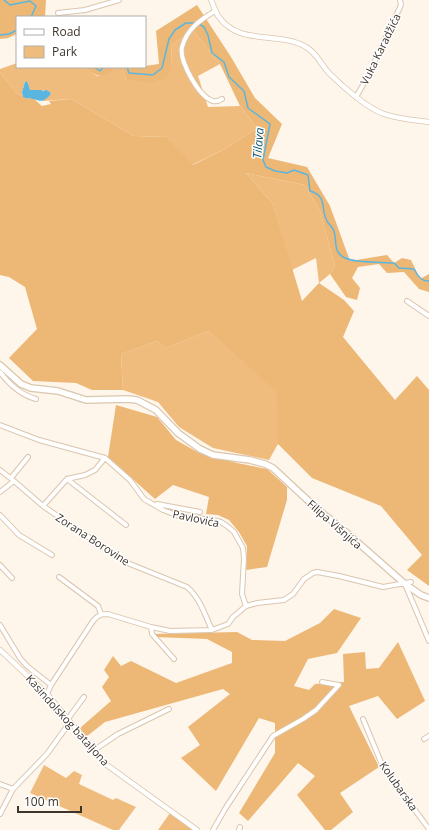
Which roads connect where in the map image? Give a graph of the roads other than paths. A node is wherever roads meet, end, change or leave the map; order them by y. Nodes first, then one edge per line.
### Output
1 (119, 0) edge
2 (400, 0) edge
3 (213, 1) edge
4 (215, 11) junction
5 (58, 13) dead end
6 (356, 97) junction
7 (222, 99) dead end
8 (429, 122) edge
9 (407, 301) dead end
10 (429, 316) edge
11 (0, 366) edge
12 (0, 372) edge
13 (36, 399) dead end
14 (0, 425) edge
15 (28, 457) dead end
16 (105, 458) junction
17 (0, 470) edge
18 (12, 479) junction
19 (67, 479) junction
20 (0, 492) edge
21 (152, 504) junction
22 (43, 506) junction
23 (200, 512) dead end
24 (0, 515) edge
25 (126, 525) dead end
26 (52, 555) dead end
27 (0, 565) edge
28 (59, 577) dead end
29 (12, 578) dead end
30 (411, 582) dead end
31 (404, 584) junction
32 (429, 598) edge
33 (246, 606) junction
34 (101, 614) junction
35 (0, 625) edge
36 (151, 628) junction
37 (212, 630) junction
38 (429, 641) edge
39 (0, 650) edge
40 (174, 659) dead end
41 (322, 682) dead end
42 (51, 685) junction
43 (47, 694) junction
44 (84, 697) dead end
45 (169, 709) dead end
46 (363, 720) dead end
47 (69, 721) junction
48 (429, 736) edge
49 (424, 739) dead end
50 (93, 751) junction
51 (0, 784) edge
52 (13, 789) junction
53 (0, 814) edge
54 (429, 829) edge
55 (197, 830) edge
56 (213, 830) edge

1 - 5 street
2 - 6 street, Vuka Karadžića
3 - 4 street, Vuka Karadžića
4 - 6 street, Vuka Karadžića
4 - 7 street
6 - 8 street, Vuka Karadžića
9 - 10 street
11 - 31 main road, Filipa Višnjića
12 - 13 street
14 - 16 street, Pavlovića
15 - 18 street
16 - 19 street
16 - 21 street, Pavlovića
17 - 18 street, Zorana Borovine
18 - 20 street
18 - 22 street, Zorana Borovine
19 - 22 street, Zorana Borovine
19 - 25 street
21 - 23 street, Pavlovića
21 - 33 street, Pavlovića
22 - 37 street, Zorana Borovine
24 - 26 street
27 - 29 street
28 - 34 street
30 - 31 street
31 - 32 main road, Filipa Višnjića
31 - 33 street
31 - 38 street
33 - 37 street
34 - 36 street
34 - 42 street
35 - 42 street
36 - 37 street
36 - 40 street
39 - 43 street, Kasindolskog bataljona
41 - 56 street
42 - 43 street
43 - 47 street, Kasindolskog bataljona
44 - 47 street
45 - 50 street
46 - 54 street, Kolubarska
47 - 50 street, Kasindolskog bataljona
47 - 52 street
48 - 49 street
50 - 55 street, Kasindolskog bataljona
51 - 52 street
52 - 53 street

